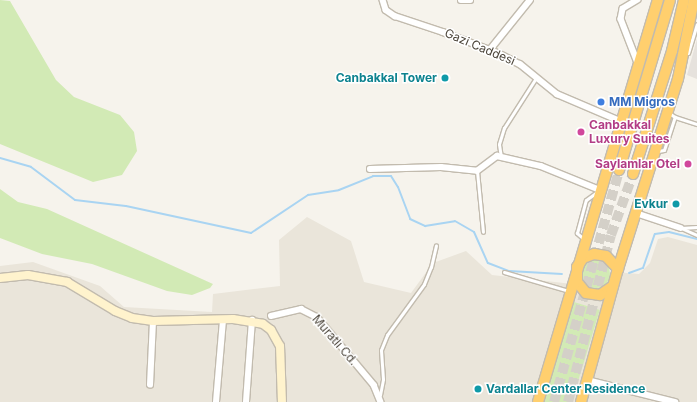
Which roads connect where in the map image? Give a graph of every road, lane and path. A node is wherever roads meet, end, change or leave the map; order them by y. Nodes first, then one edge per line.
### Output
1 (383, 0) edge
2 (461, 0) edge
3 (470, 0) edge
4 (530, 0) edge
5 (638, 0) edge
6 (658, 0) edge
7 (670, 0) edge
8 (684, 0) edge
9 (694, 0) edge
10 (697, 24) edge
11 (489, 51) junction
12 (638, 63) junction
13 (536, 78) junction
14 (678, 79) junction
15 (671, 114) junction
16 (620, 121) junction
17 (697, 124) edge
18 (501, 158) junction
19 (370, 169) dead end
20 (619, 170) tunnel mouth
21 (477, 171) junction
22 (633, 174) tunnel mouth
23 (600, 190) junction
24 (636, 213) junction
25 (697, 227) edge
26 (681, 228) junction
27 (483, 232) dead end
28 (697, 235) edge
29 (436, 246) dead end
30 (576, 267) junction
31 (618, 268) junction
32 (504, 272) dead end
33 (0, 278) edge
34 (613, 286) junction
35 (569, 291) junction
36 (271, 316) dead end
37 (223, 320) junction
38 (252, 320) junction
39 (154, 321) junction
40 (587, 380) junction
41 (150, 385) dead end
42 (380, 395) junction
43 (216, 402) edge
44 (246, 402) edge
45 (282, 402) edge
46 (381, 402) edge
47 (538, 402) edge
48 (581, 402) edge
49 (675, 402) edge

1 - 11 street, Gazi Caddesi
2 - 3 street
4 - 11 street
5 - 12 street
6 - 12 highway
7 - 20 highway
8 - 22 highway
9 - 14 highway
10 - 14 lane
11 - 13 street, Gazi Caddesi
12 - 16 highway
13 - 16 street, Gazi Caddesi
13 - 18 lane
14 - 15 highway
15 - 17 lane
15 - 24 highway
16 - 23 highway
18 - 21 street
18 - 23 street
19 - 21 street
21 - 27 lane
23 - 30 highway
24 - 26 street
24 - 31 highway
25 - 26 lane
26 - 28 lane
29 - 42 lane
30 - 31 highway
30 - 34 highway
30 - 35 highway
31 - 34 highway
32 - 35 lane
33 - 39 street
34 - 40 highway
35 - 47 highway
36 - 42 street, Muratlı Cd.
37 - 38 street
37 - 39 street
37 - 43 street
38 - 44 street
38 - 45 street
39 - 41 street
40 - 48 highway
40 - 49 street
42 - 46 street

